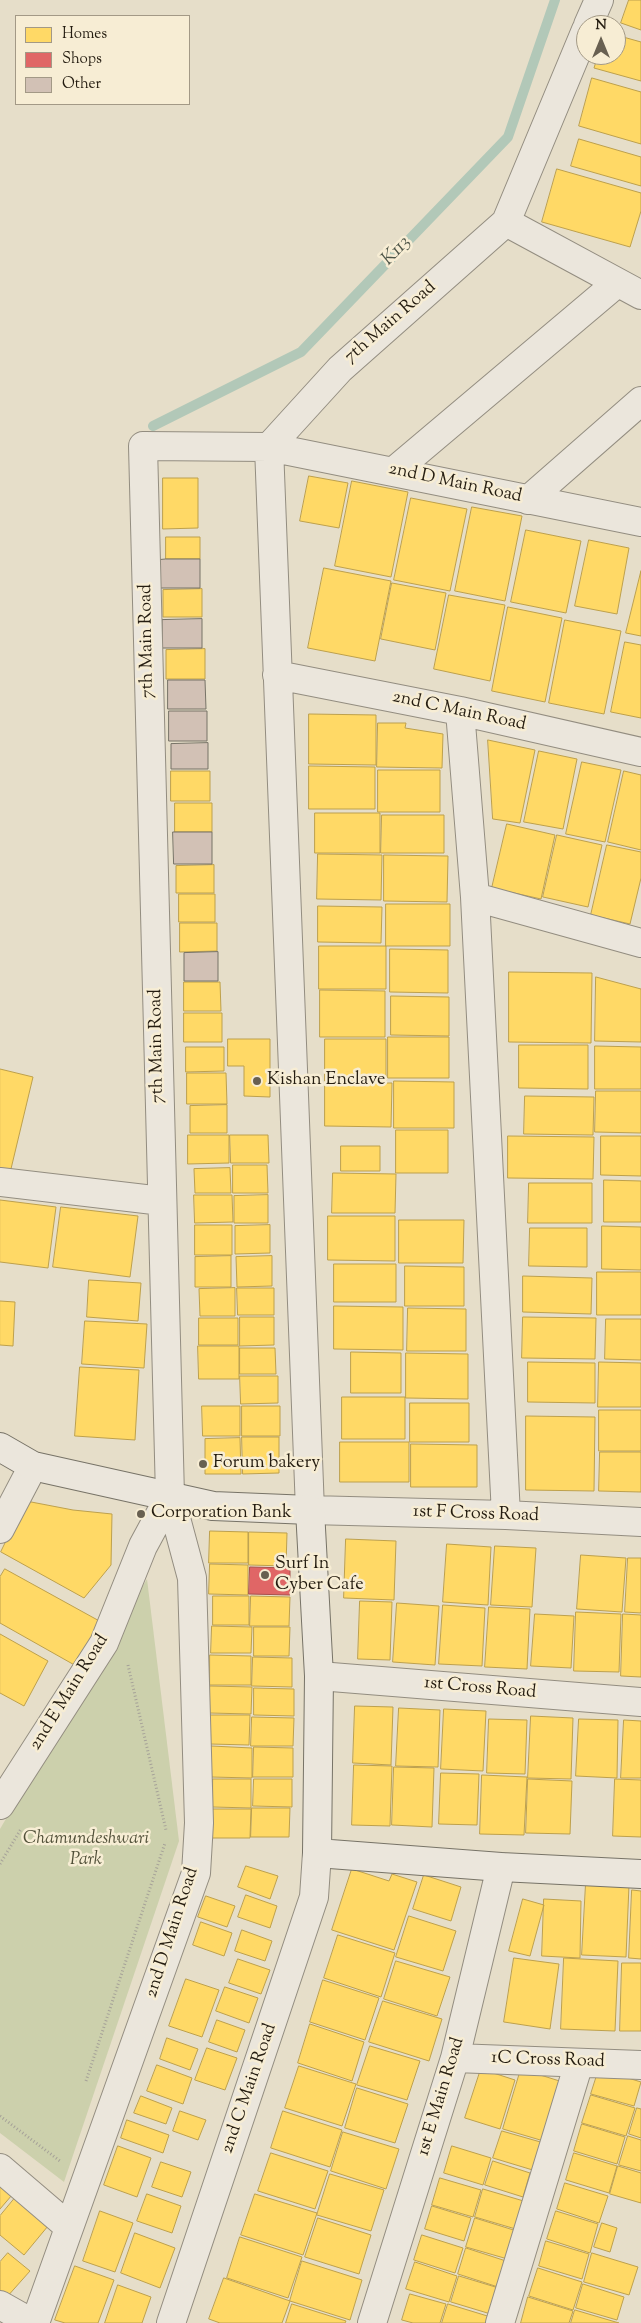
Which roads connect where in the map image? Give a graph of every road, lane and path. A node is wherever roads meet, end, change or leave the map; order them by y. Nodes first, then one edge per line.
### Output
1 (599, 0) edge
2 (592, 15) edge
3 (576, 54) edge
4 (506, 222) junction
5 (617, 283) junction
6 (641, 295) edge
7 (641, 401) edge
8 (268, 447) junction
9 (393, 472) junction
10 (528, 500) junction
11 (641, 522) edge
12 (276, 675) junction
13 (460, 711) junction
14 (641, 752) edge
15 (475, 897) junction
16 (641, 943) edge
17 (0, 1182) edge
18 (162, 1201) junction
19 (0, 1447) edge
20 (33, 1466) junction
21 (170, 1496) junction
22 (310, 1510) junction
23 (506, 1515) junction
24 (641, 1522) edge
25 (0, 1529) edge
26 (128, 1664) dead end
27 (319, 1676) junction
28 (641, 1702) edge
29 (0, 1805) edge
30 (317, 1853) junction
31 (502, 1867) junction
32 (641, 1874) edge
33 (455, 2058) junction
34 (579, 2063) junction
35 (641, 2065) edge
36 (84, 2088) dead end
37 (0, 2116) edge
38 (62, 2153) dead end
39 (0, 2168) edge
40 (69, 2228) junction
41 (0, 2305) edge
42 (33, 2323) edge
43 (171, 2323) edge
44 (372, 2323) edge
45 (500, 2323) edge

1 - 2 street
3 - 4 street, 7th Main Road
4 - 5 street
4 - 8 street, 7th Main Road
5 - 6 street
5 - 9 street
7 - 10 street
8 - 9 street, 2nd D Main Road
8 - 12 street, 2nd C Main Road
8 - 18 street, 7th Main Road
9 - 10 street, 2nd D Main Road
10 - 11 street, 2nd D Main Road
12 - 13 street, 2nd C Main Road
12 - 22 street, 2nd C Main Road
13 - 14 street, 2nd C Main Road
13 - 15 street
15 - 16 street
15 - 23 street
17 - 18 street
18 - 21 street, 7th Main Road
19 - 20 street, 1st F Cross Road
20 - 21 street, 1st F Cross Road
20 - 25 street
21 - 22 street, 1st F Cross Road
21 - 29 street, 2nd E Main Road
21 - 40 street, 2nd D Main Road
22 - 23 street, 1st F Cross Road
22 - 27 street, 2nd C Main Road
23 - 24 street, 1st F Cross Road
26 - 36 path
27 - 28 street, 1st Cross Road
27 - 30 street, 2nd C Main Road
30 - 31 street
30 - 43 street, 2nd C Main Road
31 - 32 street
31 - 33 street, 1st E Main Road
33 - 34 street, 1C Cross Road
33 - 44 street, 1st E Main Road
34 - 35 street, 1C Cross Road
34 - 45 street
37 - 38 path
39 - 40 street
40 - 42 street, 2nd D Main Road
41 - 42 street

